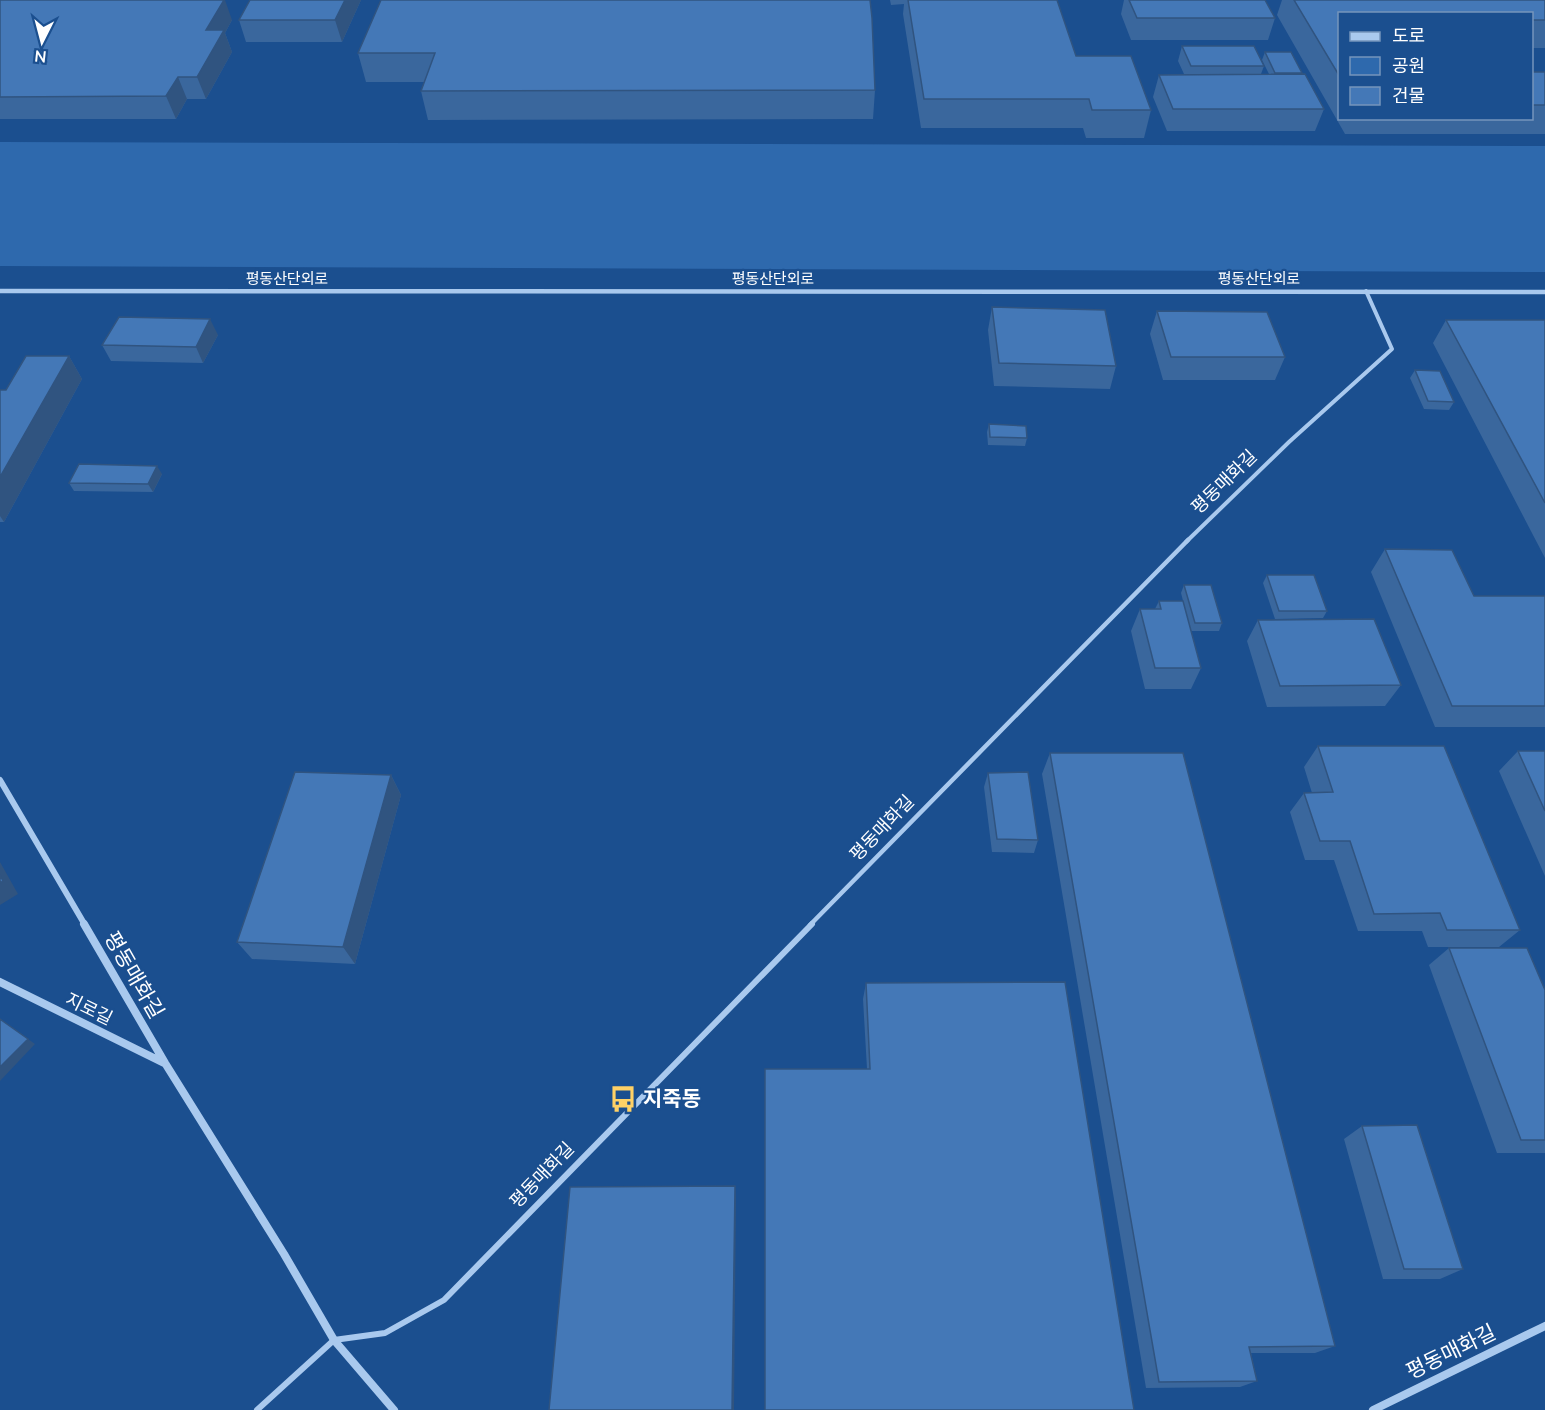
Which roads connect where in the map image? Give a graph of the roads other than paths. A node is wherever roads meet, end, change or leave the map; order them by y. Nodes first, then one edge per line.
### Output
1 (0, 291) edge
2 (1366, 291) junction
3 (1545, 292) edge
4 (0, 780) edge
5 (0, 982) edge
6 (165, 1063) junction
7 (1545, 1326) edge
8 (334, 1340) junction
9 (257, 1410) edge
10 (394, 1410) edge
11 (1373, 1410) edge

1 - 2 street, 평동산단외로
2 - 3 street, 평동산단외로
2 - 8 lane, 평동매화길
4 - 6 street, 평동매화길
5 - 6 street, 지로길
6 - 8 street, 평동매화길
7 - 11 street, 평동매화길
8 - 9 lane
8 - 10 street, 평동매화길

